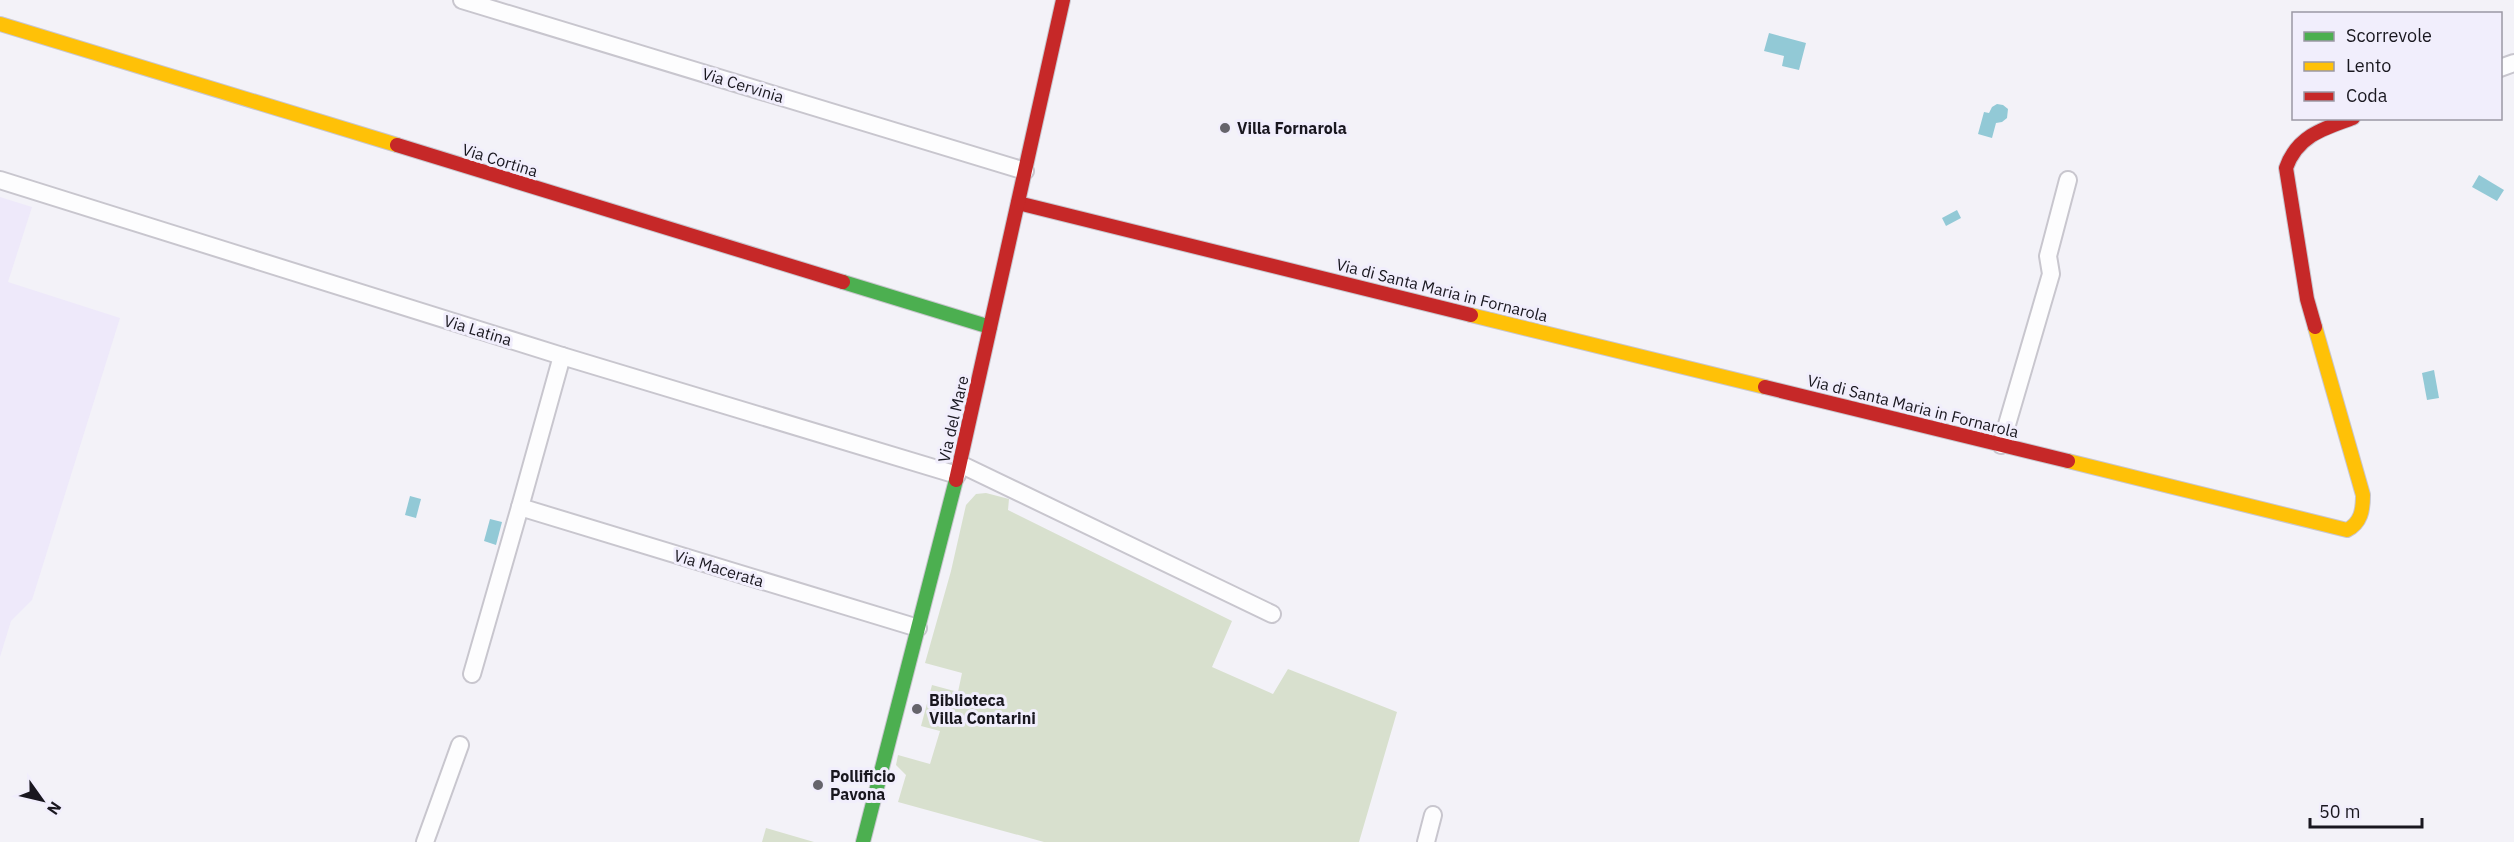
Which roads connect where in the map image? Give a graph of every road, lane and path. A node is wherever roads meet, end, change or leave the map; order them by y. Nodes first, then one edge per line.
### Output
1 (462, 0) edge
2 (1063, 0) edge
3 (0, 24) edge
4 (2348, 120) edge
5 (1024, 171) junction
6 (0, 180) edge
7 (2068, 180) dead end
8 (1018, 203) junction
9 (990, 327) junction
10 (562, 357) junction
11 (2001, 445) junction
12 (959, 469) junction
13 (520, 507) junction
14 (1272, 614) dead end
15 (918, 628) junction
16 (472, 674) dead end
17 (460, 745) dead end
18 (1434, 815) dead end
19 (425, 842) edge
20 (863, 842) edge
21 (1426, 842) edge

1 - 5 street, Via Cervinia
2 - 5 street, Via del Mare
3 - 9 street, Via Cortina
4 - 11 street, Via di Santa Maria in Fornarola
5 - 8 street, Via del Mare
6 - 10 street, Via Latina
7 - 11 street
8 - 9 street, Via del Mare
8 - 11 street, Via di Santa Maria in Fornarola
9 - 12 street, Via del Mare
10 - 12 street, Via Latina
10 - 13 street
12 - 14 street, Via Latina
12 - 15 street, Via del Mare
13 - 15 street, Via Macerata
13 - 16 street
15 - 20 street, Via del Mare
17 - 19 street
18 - 21 street

